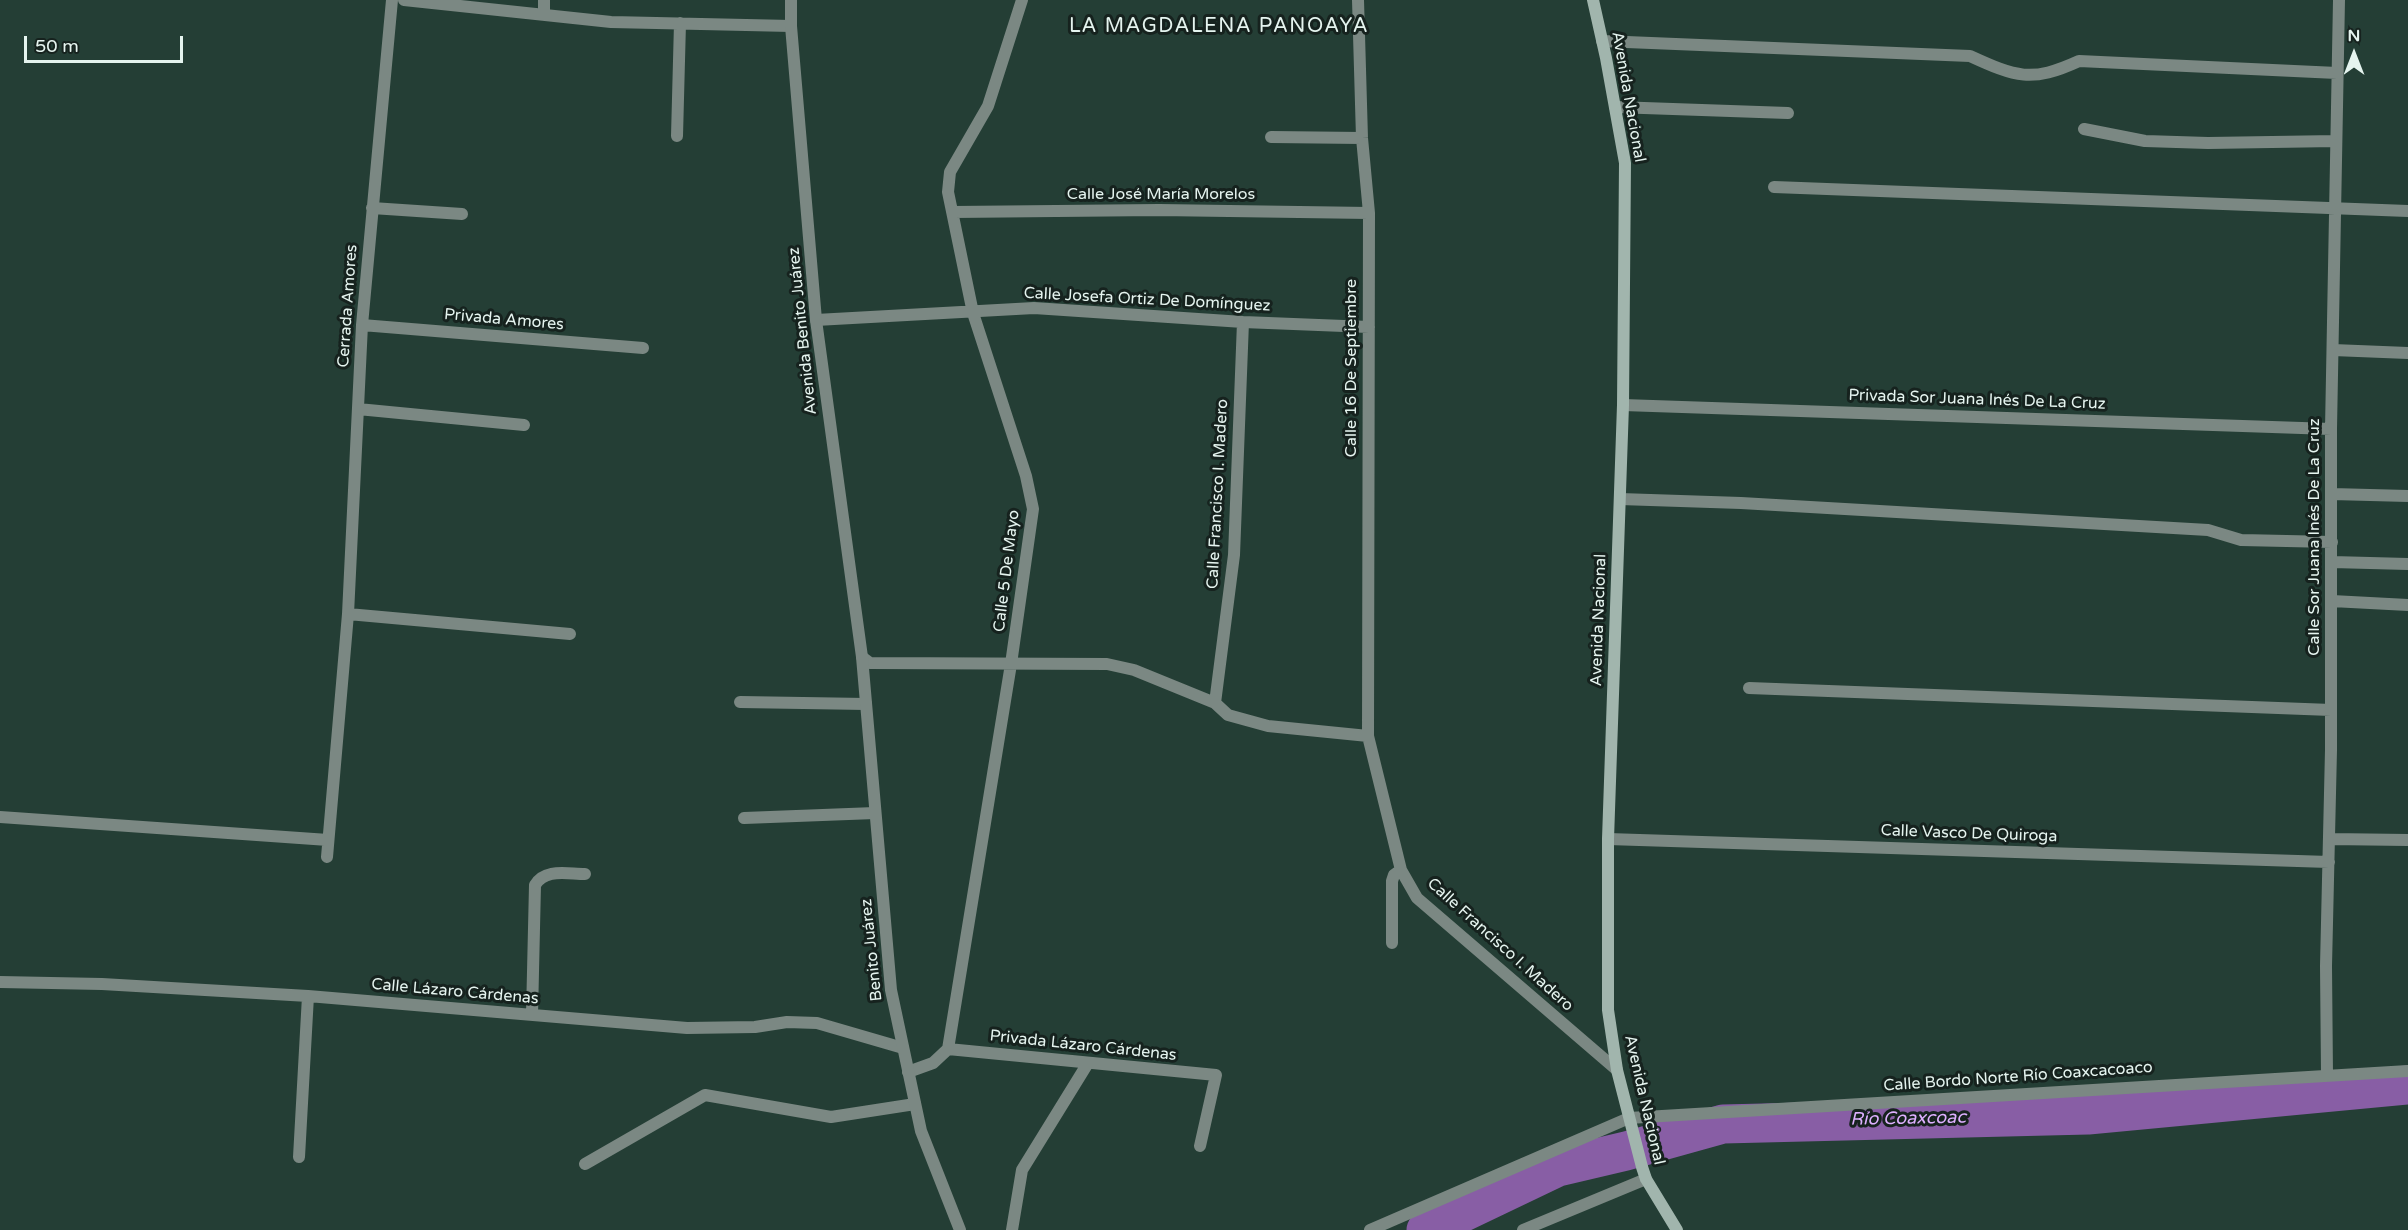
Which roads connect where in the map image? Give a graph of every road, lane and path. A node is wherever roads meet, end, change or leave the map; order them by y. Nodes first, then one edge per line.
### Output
1 (392, 0) edge
2 (404, 0) edge
3 (544, 0) edge
4 (791, 0) edge
5 (1022, 0) edge
6 (1358, 0) edge
7 (1593, 0) edge
8 (2339, 0) edge
9 (544, 15) junction
10 (680, 23) junction
11 (791, 26) junction
12 (1602, 41) junction
13 (2337, 73) junction
14 (1615, 107) junction
15 (1788, 113) dead end
16 (2084, 129) dead end
17 (676, 136) dead end
18 (1271, 137) dead end
19 (1362, 138) junction
20 (2336, 141) junction
21 (1774, 187) dead end
22 (372, 208) junction
23 (2335, 208) junction
24 (2408, 211) edge
25 (953, 212) junction
26 (1369, 213) junction
27 (462, 214) dead end
28 (973, 313) junction
29 (816, 320) junction
30 (1243, 322) junction
31 (362, 325) junction
32 (1369, 327) junction
33 (643, 348) dead end
34 (2333, 350) junction
35 (2408, 353) edge
36 (1623, 405) junction
37 (358, 409) junction
38 (524, 425) dead end
39 (2331, 429) junction
40 (2332, 494) junction
41 (2408, 496) edge
42 (1620, 499) junction
43 (2332, 542) junction
44 (2332, 562) junction
45 (2408, 564) edge
46 (2332, 601) junction
47 (2408, 604) edge
48 (348, 614) junction
49 (570, 634) dead end
50 (862, 657) junction
51 (1011, 664) junction
52 (1749, 688) dead end
53 (740, 702) dead end
54 (1215, 703) junction
55 (866, 705) junction
56 (2331, 710) junction
57 (1368, 736) junction
58 (875, 813) junction
59 (0, 817) edge
60 (744, 818) dead end
61 (1608, 839) junction
62 (2329, 839) junction
63 (328, 840) junction
64 (2408, 840) edge
65 (327, 857) dead end
66 (2329, 862) junction
67 (1401, 870) junction
68 (585, 874) dead end
69 (1392, 943) dead end
70 (0, 982) edge
71 (308, 996) junction
72 (532, 1015) junction
73 (903, 1048) junction
74 (948, 1049) junction
75 (1088, 1063) junction
76 (1617, 1070) junction
77 (2408, 1071) edge
78 (908, 1072) junction
79 (2327, 1075) junction
80 (915, 1104) junction
81 (1629, 1118) junction
82 (1200, 1146) dead end
83 (299, 1156) dead end
84 (585, 1164) dead end
85 (1644, 1173) junction
86 (960, 1230) edge
87 (1012, 1230) edge
88 (1370, 1230) edge
89 (1523, 1230) edge
90 (1677, 1230) edge

1 - 22 street, Cerrada Amores
2 - 9 street
3 - 9 street
4 - 11 street, Avenida Benito Juárez
5 - 25 street, Calle 5 De Mayo
6 - 19 street, Calle 16 De Septiembre
7 - 12 main road, Avenida Nacional
8 - 13 street, Calle Sor Juana Inés De La Cruz
9 - 10 street
10 - 11 street
10 - 17 street
11 - 29 street, Avenida Benito Juárez
12 - 13 street
12 - 14 main road, Avenida Nacional
13 - 20 street, Calle Sor Juana Inés De La Cruz
14 - 15 street
14 - 36 main road, Avenida Nacional
16 - 20 street
18 - 19 street
19 - 26 street, Calle 16 De Septiembre
20 - 23 street, Calle Sor Juana Inés De La Cruz
21 - 23 street
22 - 27 street
22 - 31 street, Cerrada Amores
23 - 24 street
23 - 34 street, Calle Sor Juana Inés De La Cruz
25 - 26 street, Calle José María Morelos
25 - 28 street, Calle 5 De Mayo
26 - 32 street, Calle 16 De Septiembre
28 - 29 street, Calle Josefa Ortiz De Domínguez
28 - 30 street, Calle Josefa Ortiz De Domínguez
28 - 51 street, Calle 5 De Mayo
29 - 50 street, Avenida Benito Juárez
30 - 32 street, Calle Josefa Ortiz De Domínguez
30 - 54 street, Calle Francisco I. Madero
31 - 33 street, Privada Amores
31 - 37 street, Cerrada Amores
32 - 57 street, Calle 16 De Septiembre
34 - 35 street
34 - 39 street, Calle Sor Juana Inés De La Cruz
36 - 39 street, Privada Sor Juana Inés De La Cruz
36 - 42 main road, Avenida Nacional
37 - 38 street
37 - 48 street, Cerrada Amores
39 - 40 street, Calle Sor Juana Inés De La Cruz
40 - 41 street
40 - 43 street, Calle Sor Juana Inés De La Cruz
42 - 43 street
42 - 61 main road, Avenida Nacional
43 - 44 street, Calle Sor Juana Inés De La Cruz
44 - 45 street
44 - 46 street, Calle Sor Juana Inés De La Cruz
46 - 47 street
46 - 56 street, Calle Sor Juana Inés De La Cruz
48 - 49 street
48 - 63 street, Cerrada Amores
50 - 51 street
50 - 55 street, Benito Juárez
51 - 54 street
51 - 74 street, Calle 5 De Mayo
52 - 56 street
53 - 55 street
54 - 57 street
55 - 58 street, Benito Juárez
56 - 62 street, Calle Sor Juana Inés De La Cruz
57 - 67 street, Calle Francisco I. Madero
58 - 60 street
58 - 73 street, Benito Juárez
59 - 63 street
61 - 66 street, Calle Vasco De Quiroga
61 - 76 main road, Avenida Nacional
62 - 64 street
62 - 66 street, Calle Sor Juana Inés De La Cruz
63 - 65 street, Cerrada Amores
66 - 79 street, Calle Sor Juana Inés De La Cruz
67 - 69 street
67 - 76 street, Calle Francisco I. Madero
68 - 72 street
70 - 71 street, Calle Lázaro Cárdenas
71 - 72 street, Calle Lázaro Cárdenas
71 - 83 street
72 - 73 street, Calle Lázaro Cárdenas
73 - 78 street, Benito Juárez
74 - 75 street, Privada Lázaro Cárdenas
74 - 78 street
75 - 82 street, Privada Lázaro Cárdenas
75 - 87 street
76 - 81 main road, Avenida Nacional
77 - 79 street, Calle Bordo Norte Río Coaxcacoaco
78 - 80 street, Benito Juárez
79 - 81 street, Calle Bordo Norte Río Coaxcacoaco
80 - 84 street
80 - 86 street, Benito Juárez
81 - 85 main road, Avenida Nacional
81 - 88 street, Calle Bordo Norte Río Coaxcacoaco
85 - 89 street
85 - 90 main road, Avenida Nacional

